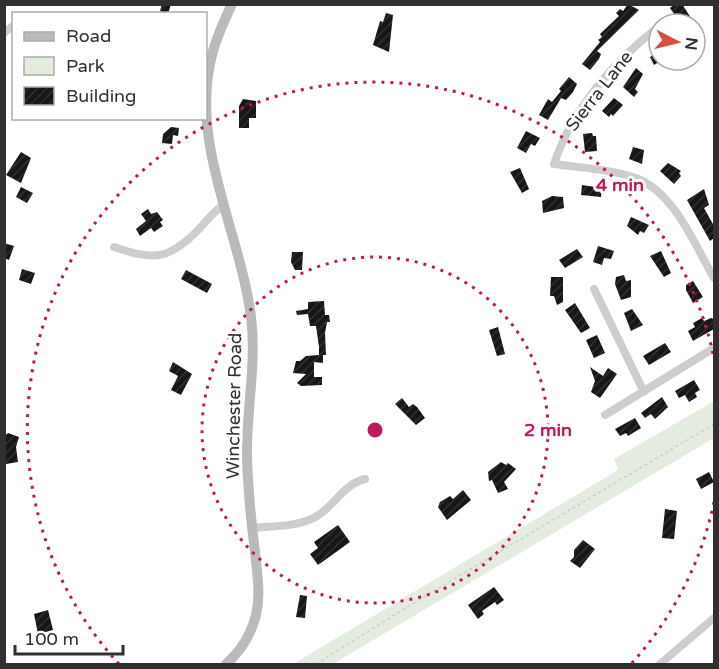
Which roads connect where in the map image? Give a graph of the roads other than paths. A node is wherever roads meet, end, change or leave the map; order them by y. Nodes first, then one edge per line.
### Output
1 (232, 4) edge
2 (647, 36) edge
3 (207, 93) edge
4 (204, 121) edge
5 (224, 204) junction
6 (114, 247) dead end
7 (714, 278) edge
8 (594, 289) dead end
9 (714, 348) edge
10 (644, 392) junction
11 (605, 415) dead end
12 (365, 478) dead end
13 (252, 528) junction
14 (714, 618) edge
15 (226, 664) edge
16 (660, 664) edge

1 - 3 street, Winchester Road
2 - 7 street, Sierra Lane
4 - 5 street, Winchester Road
5 - 6 street
5 - 13 street, Winchester Road
8 - 10 street
9 - 10 street
10 - 11 street
12 - 13 street
13 - 15 street, Winchester Road
14 - 16 street

